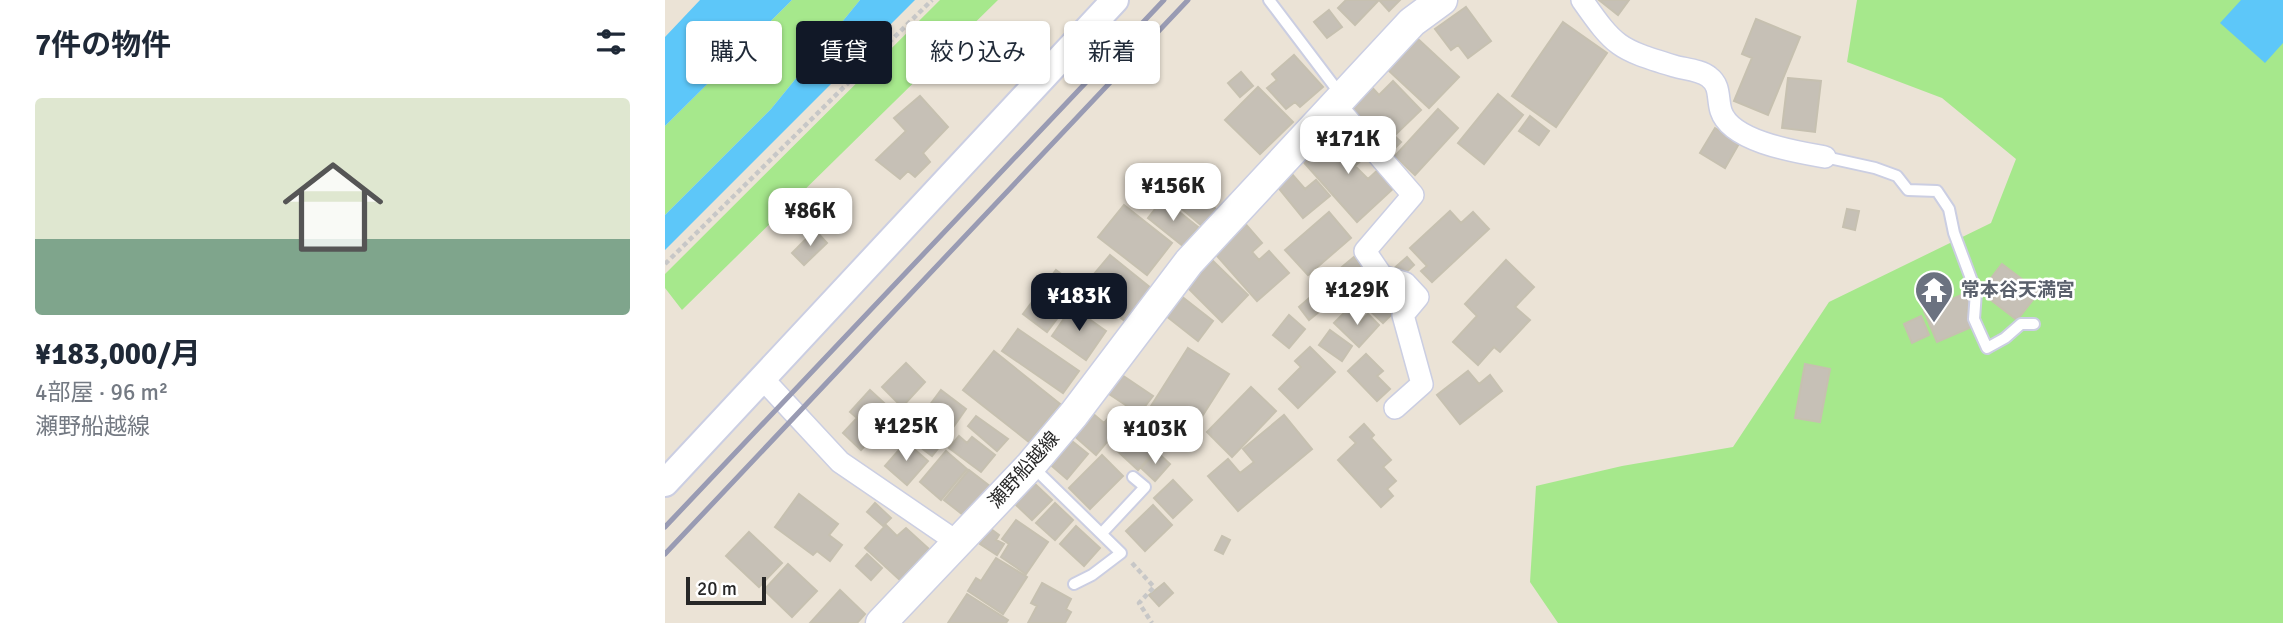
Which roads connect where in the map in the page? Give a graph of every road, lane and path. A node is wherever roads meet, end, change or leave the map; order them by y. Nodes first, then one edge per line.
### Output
1 (932, 0) edge
2 (1115, 0) edge
3 (1269, 0) edge
4 (1442, 0) edge
5 (1582, 0) edge
6 (1339, 101) junction
7 (1825, 157) joint
8 (665, 264) edge
9 (2034, 324) dead end
10 (762, 378) junction
11 (1395, 408) dead end
12 (1031, 465) junction
13 (1133, 477) dead end
14 (665, 483) edge
15 (1102, 533) junction
16 (957, 542) junction
17 (1121, 553) junction
18 (1074, 584) dead end
19 (881, 623) edge
20 (1152, 623) edge

1 - 8 path
2 - 10 street
3 - 6 lane
4 - 6 main road, 瀬野船越線
5 - 7 street
6 - 11 street
6 - 12 main road, 瀬野船越線
7 - 9 lane
10 - 14 street
10 - 16 street
12 - 15 lane
12 - 16 main road, 瀬野船越線
13 - 15 lane
15 - 17 lane
16 - 19 main road, 瀬野船越線
17 - 18 lane
17 - 20 path

